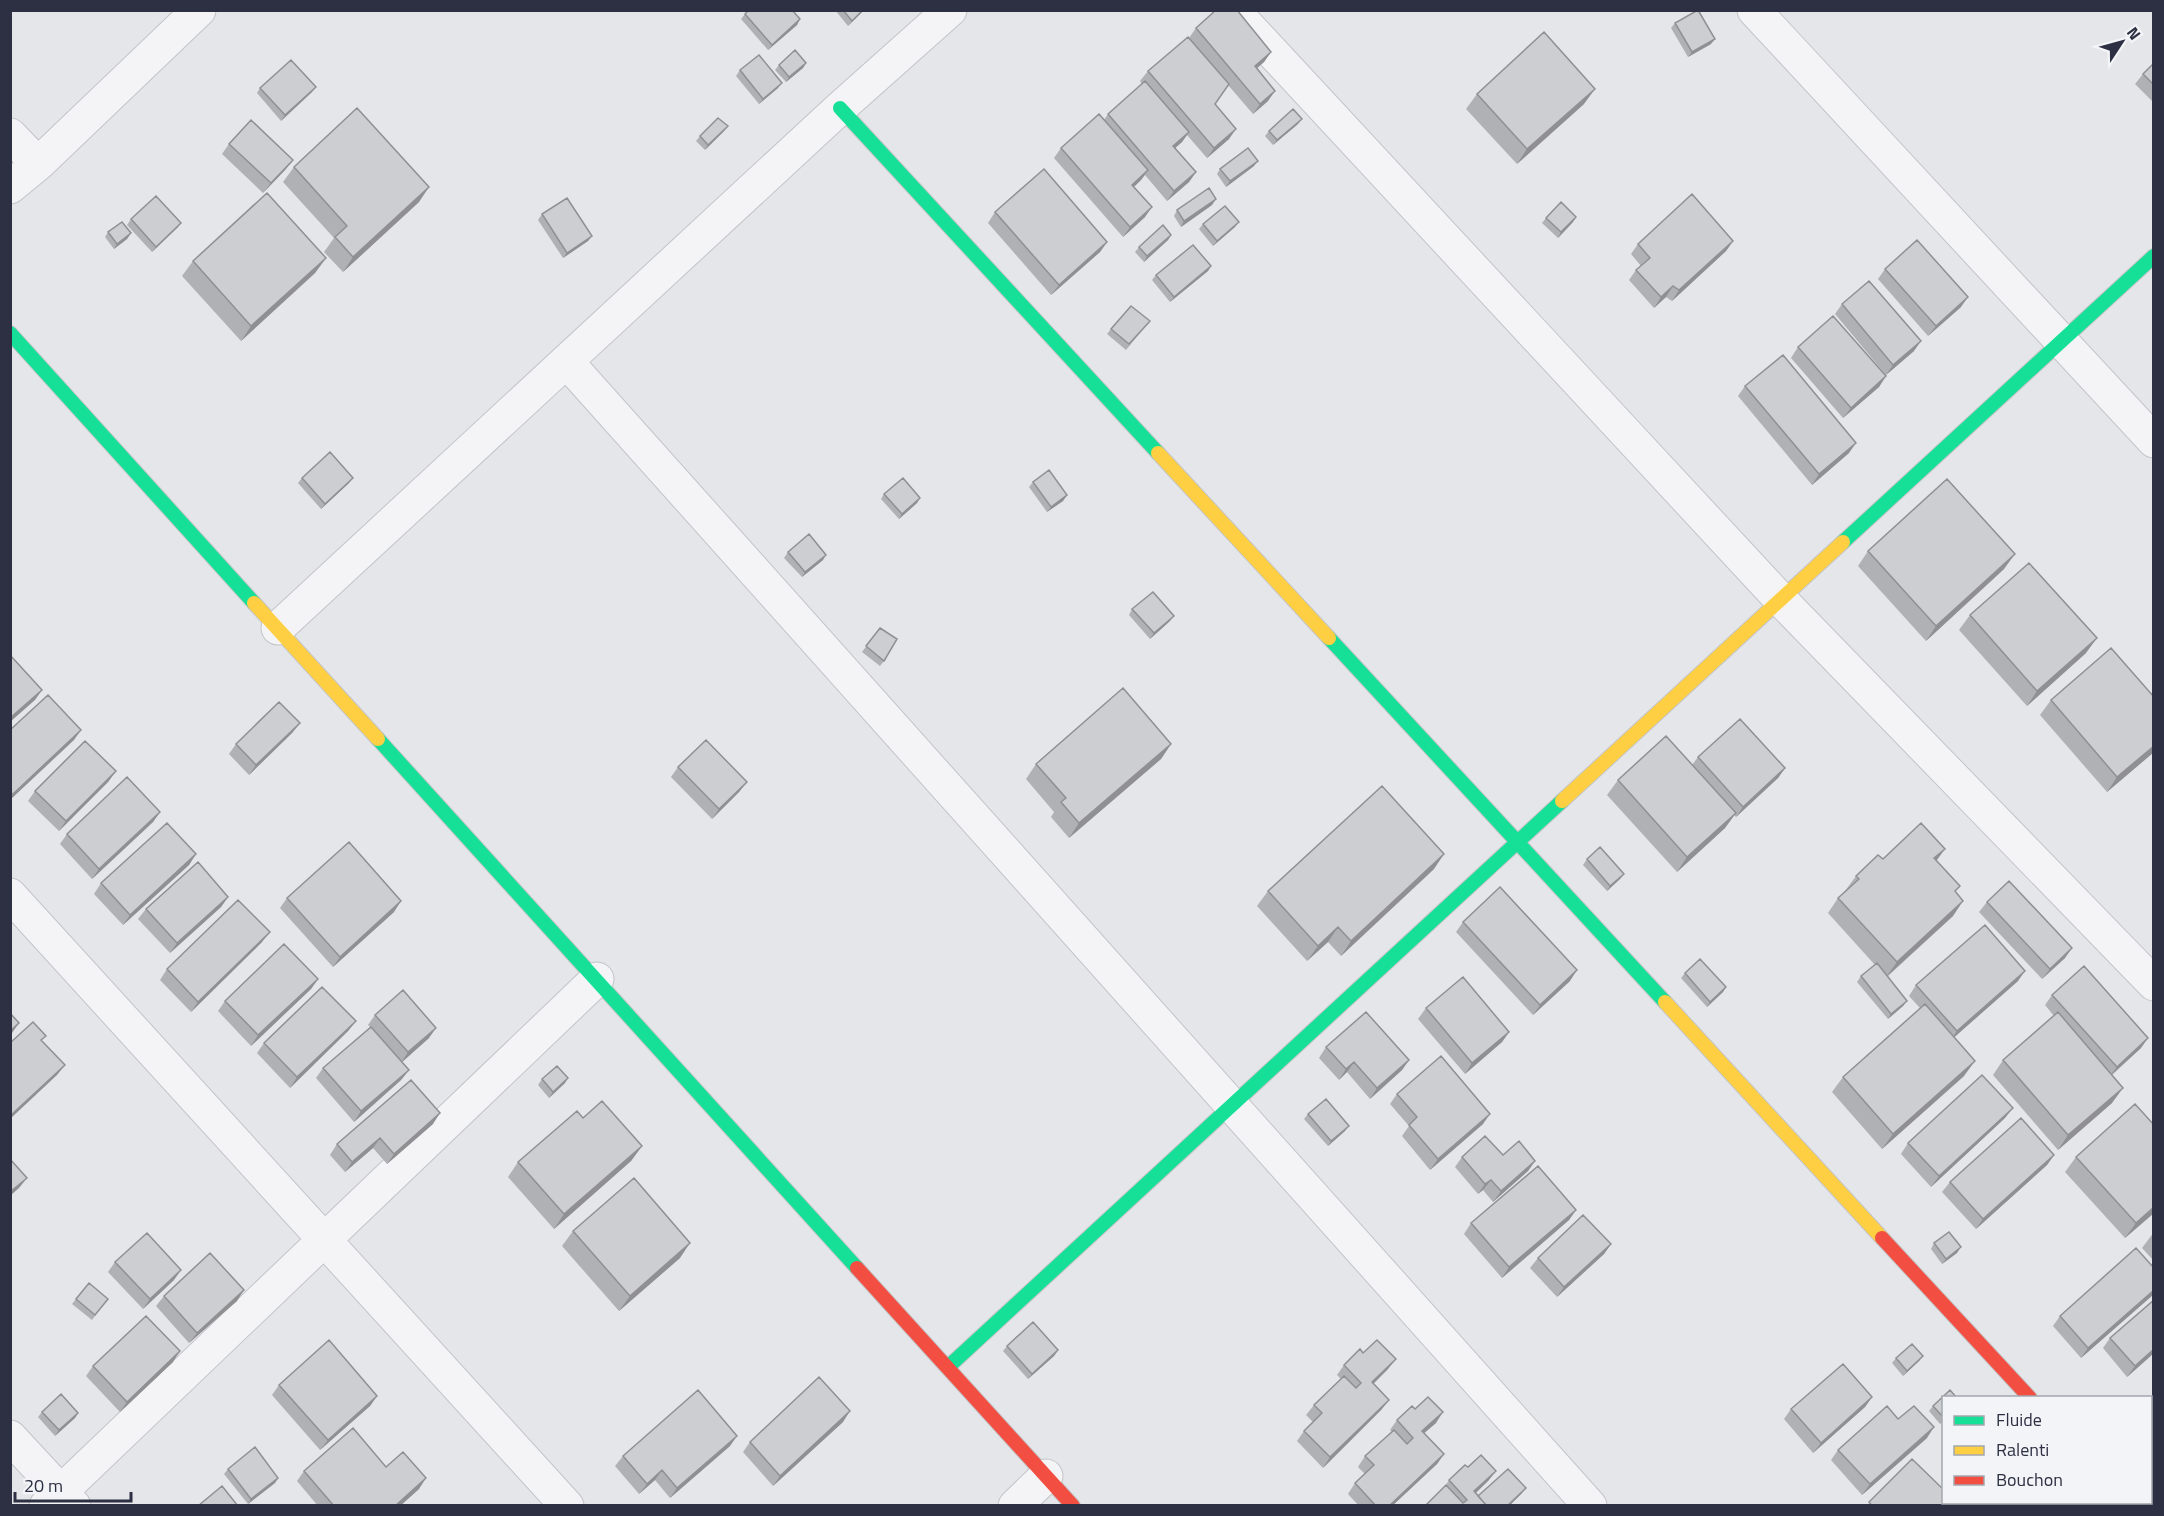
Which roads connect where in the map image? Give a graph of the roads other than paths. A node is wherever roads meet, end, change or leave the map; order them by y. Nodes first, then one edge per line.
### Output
1 (199, 10) edge
2 (950, 10) edge
3 (1233, 10) edge
4 (1754, 10) edge
5 (840, 108) junction
6 (10, 135) edge
7 (38, 164) junction
8 (10, 187) edge
9 (2154, 256) edge
10 (10, 333) edge
11 (2060, 341) junction
12 (567, 362) junction
13 (2154, 441) edge
14 (1780, 599) junction
15 (278, 628) junction
16 (1516, 841) junction
17 (10, 895) edge
18 (597, 979) junction
19 (2154, 984) edge
20 (1232, 1105) junction
21 (325, 1240) junction
22 (948, 1367) junction
23 (2028, 1396) edge
24 (10, 1437) edge
25 (1046, 1476) junction
26 (60, 1501) edge
27 (567, 1506) edge
28 (1015, 1506) edge
29 (1073, 1506) edge
30 (1590, 1506) edge

1 - 7 street
2 - 5 street
3 - 14 street
4 - 11 street
5 - 12 street
5 - 16 street
6 - 7 street
7 - 8 street
9 - 11 street
10 - 15 street
11 - 13 street
11 - 14 street
12 - 15 street
12 - 20 street
14 - 16 street
14 - 19 street
15 - 18 street
16 - 20 street
16 - 23 street
17 - 21 street
18 - 21 street
18 - 22 street
20 - 22 street
20 - 30 street
21 - 26 street
21 - 27 street
22 - 25 street
24 - 26 street
25 - 28 street
25 - 29 street

